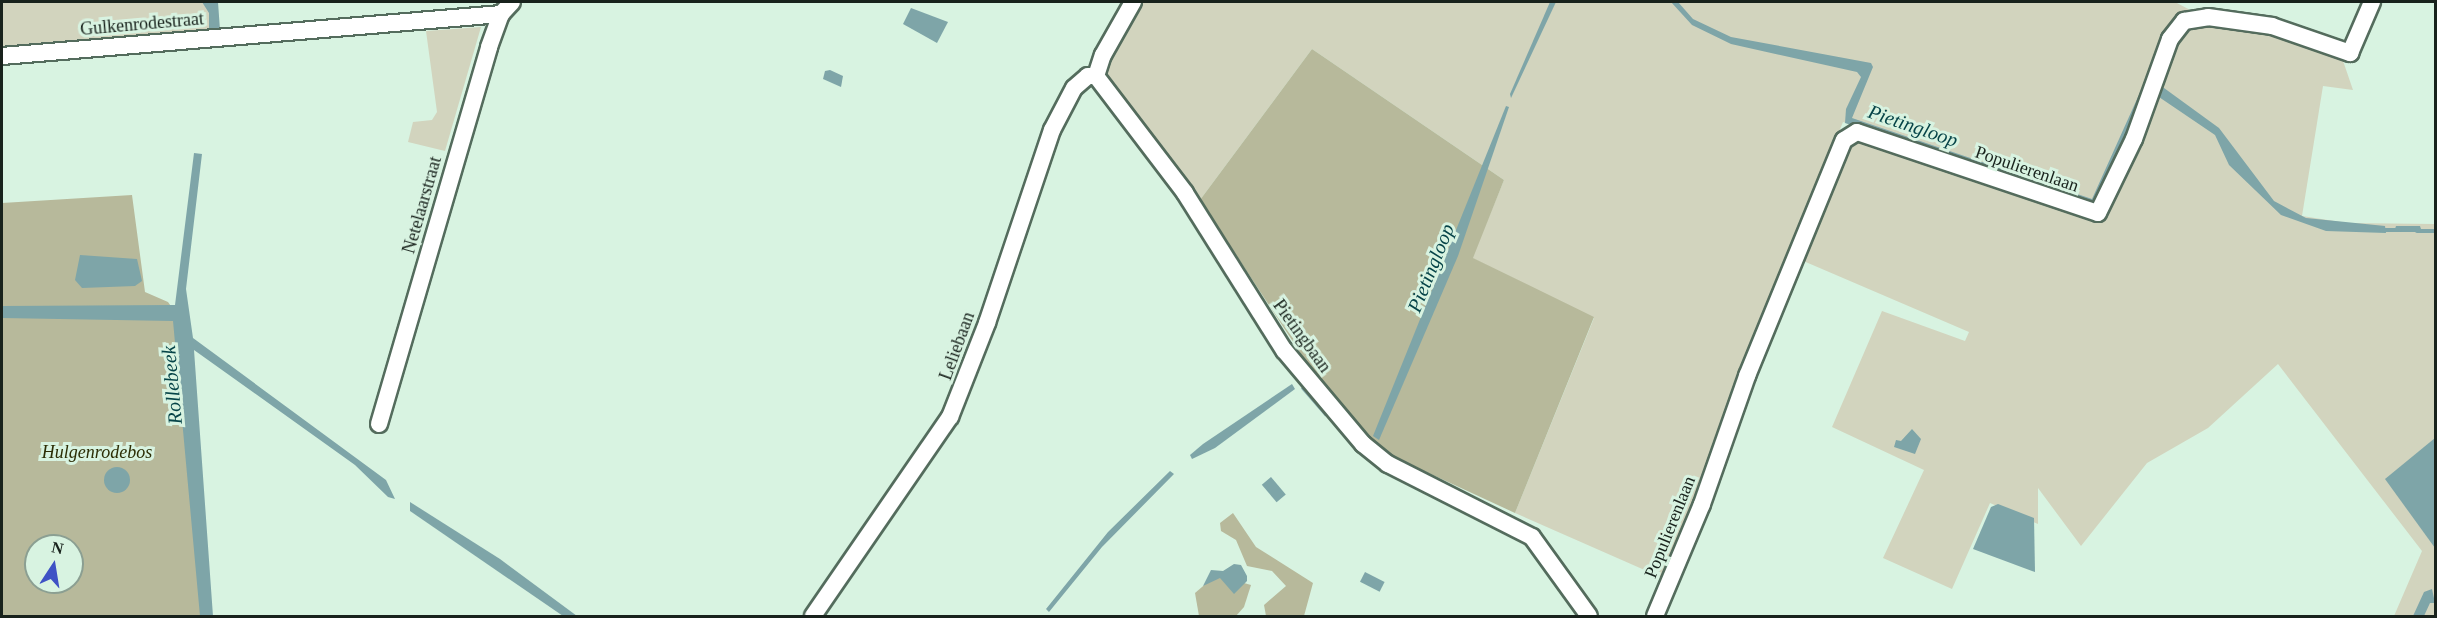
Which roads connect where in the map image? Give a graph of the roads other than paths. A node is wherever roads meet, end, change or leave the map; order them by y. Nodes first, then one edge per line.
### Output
1 (1133, 2) edge
2 (2372, 2) edge
3 (507, 8) edge
4 (2, 56) edge
5 (1096, 76) junction
6 (379, 424) dead end
7 (813, 616) edge
8 (1589, 616) edge
9 (1655, 616) edge

1 - 5 street
2 - 9 street, Populierenlaan
3 - 4 street, Gulkenrodestraat
3 - 6 street, Netelaarstraat
5 - 7 street, Leliebaan
5 - 8 street, Pietingbaan

